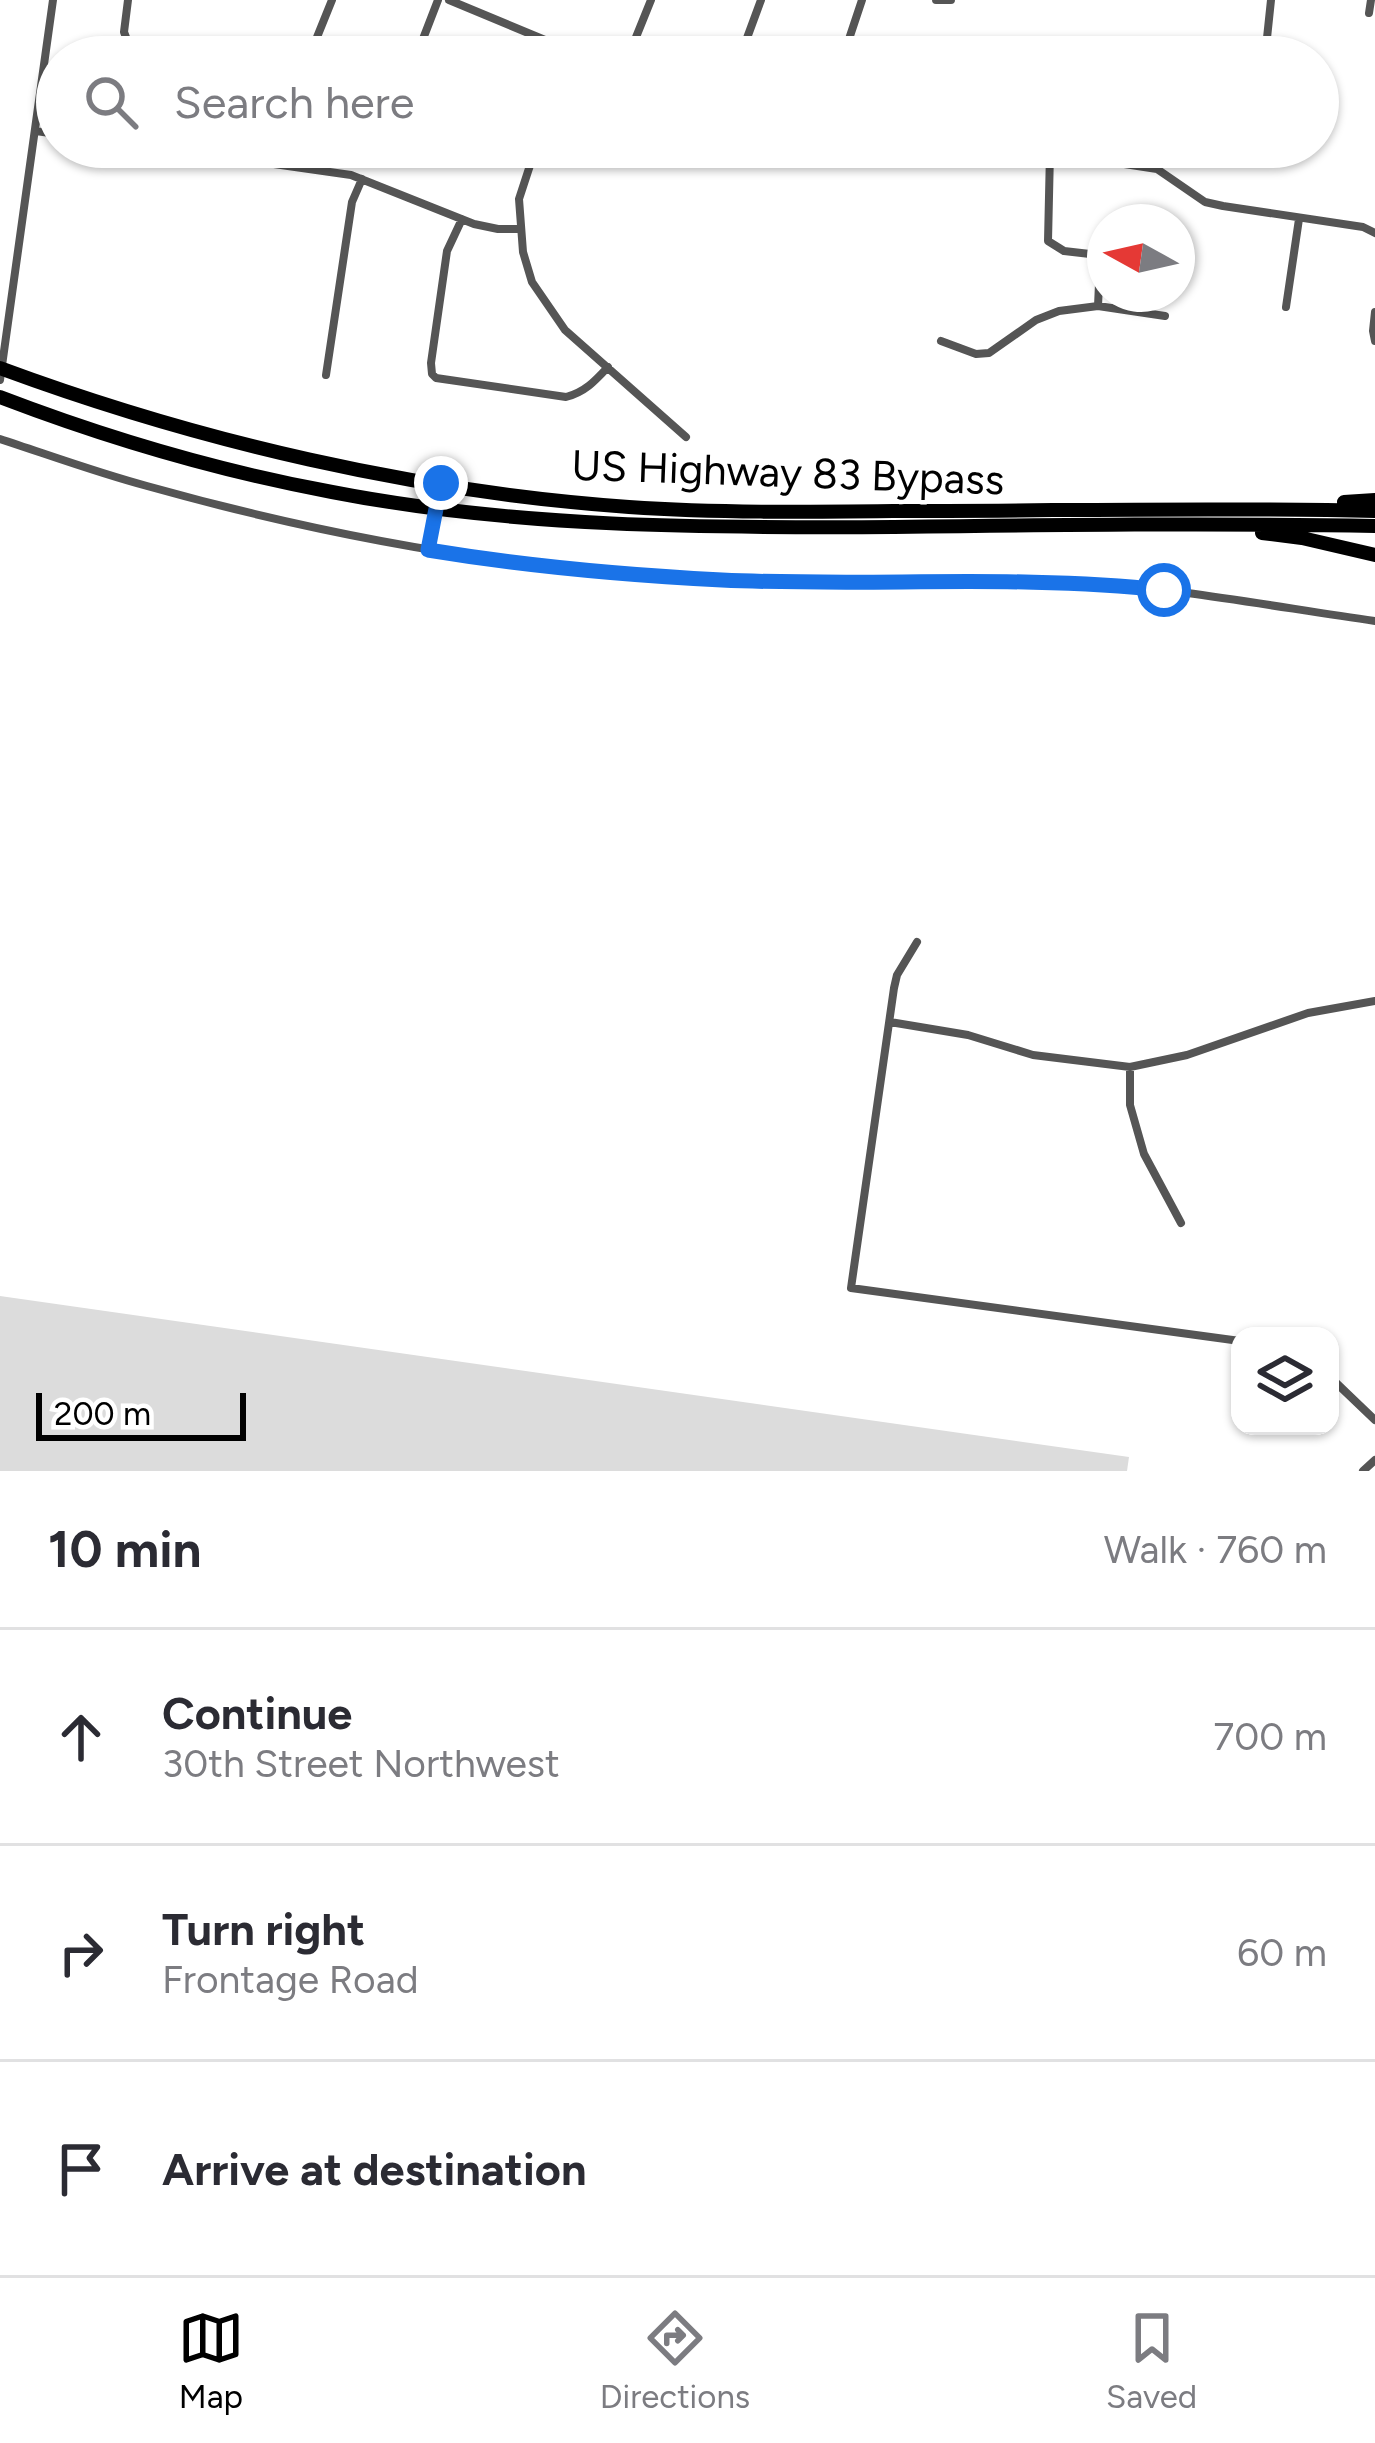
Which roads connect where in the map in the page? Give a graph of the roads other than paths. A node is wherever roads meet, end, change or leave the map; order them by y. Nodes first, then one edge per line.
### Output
1 (53, 0) edge
2 (128, 0) edge
3 (332, 0) edge
4 (438, 0) edge
5 (449, 0) edge
6 (652, 0) edge
7 (761, 0) edge
8 (862, 0) edge
9 (936, 0) edge
10 (951, 0) edge
11 (1271, 0) edge
12 (1371, 0) edge
13 (1369, 13) dead end
14 (49, 36) edge
15 (126, 36) edge
16 (317, 36) edge
17 (424, 36) edge
18 (533, 36) edge
19 (637, 36) edge
20 (748, 36) edge
21 (850, 36) edge
22 (1267, 36) edge
23 (36, 138) edge
24 (307, 168) edge
25 (529, 168) edge
26 (1050, 168) edge
27 (1152, 168) edge
28 (362, 179) junction
29 (462, 219) junction
30 (1299, 219) junction
31 (520, 229) junction
32 (1375, 232) edge
33 (1087, 254) edge
34 (1087, 307) edge
35 (1286, 307) dead end
36 (1139, 312) edge
37 (1375, 312) edge
38 (1166, 316) dead end
39 (940, 340) dead end
40 (1375, 340) edge
41 (608, 367) junction
42 (1, 372) edge
43 (326, 376) dead end
44 (0, 397) edge
45 (686, 437) dead end
46 (0, 439) edge
47 (441, 483) junction
48 (1375, 500) edge
49 (438, 508) junction
50 (1211, 510) junction
51 (1375, 511) edge
52 (1189, 526) junction
53 (1375, 526) edge
54 (428, 550) junction
55 (1375, 555) edge
56 (1375, 621) edge
57 (917, 942) dead end
58 (1375, 1000) edge
59 (890, 1022) junction
60 (1130, 1067) junction
61 (1181, 1223) dead end
62 (1231, 1340) edge
63 (1339, 1384) edge
64 (1375, 1420) edge
65 (1375, 1460) edge
66 (1363, 1471) edge

1 - 14 street
2 - 15 street
3 - 16 street
4 - 17 street
5 - 18 street
6 - 19 street
7 - 20 street
8 - 21 street
9 - 10 street
11 - 22 street
12 - 13 street
23 - 42 street
24 - 28 street
25 - 31 street
26 - 33 street
27 - 30 street
28 - 29 street
28 - 43 street
29 - 31 street
29 - 41 street
30 - 32 street
30 - 35 street
31 - 41 street
34 - 39 street
36 - 38 street
37 - 40 street
41 - 45 street
42 - 47 highway, US Highway 83 Bypass
44 - 49 highway, US Highway 83 Bypass
46 - 54 street
47 - 49 street
47 - 50 highway, US Highway 83 Bypass
48 - 50 highway
49 - 52 highway, US Highway 83 Bypass
49 - 54 street
50 - 51 highway, US Highway 83 Bypass
52 - 53 highway, US Highway 83 Bypass
52 - 55 highway
54 - 56 street
57 - 59 street
58 - 60 street
59 - 60 street
59 - 62 street
60 - 61 street
63 - 64 street
65 - 66 street

